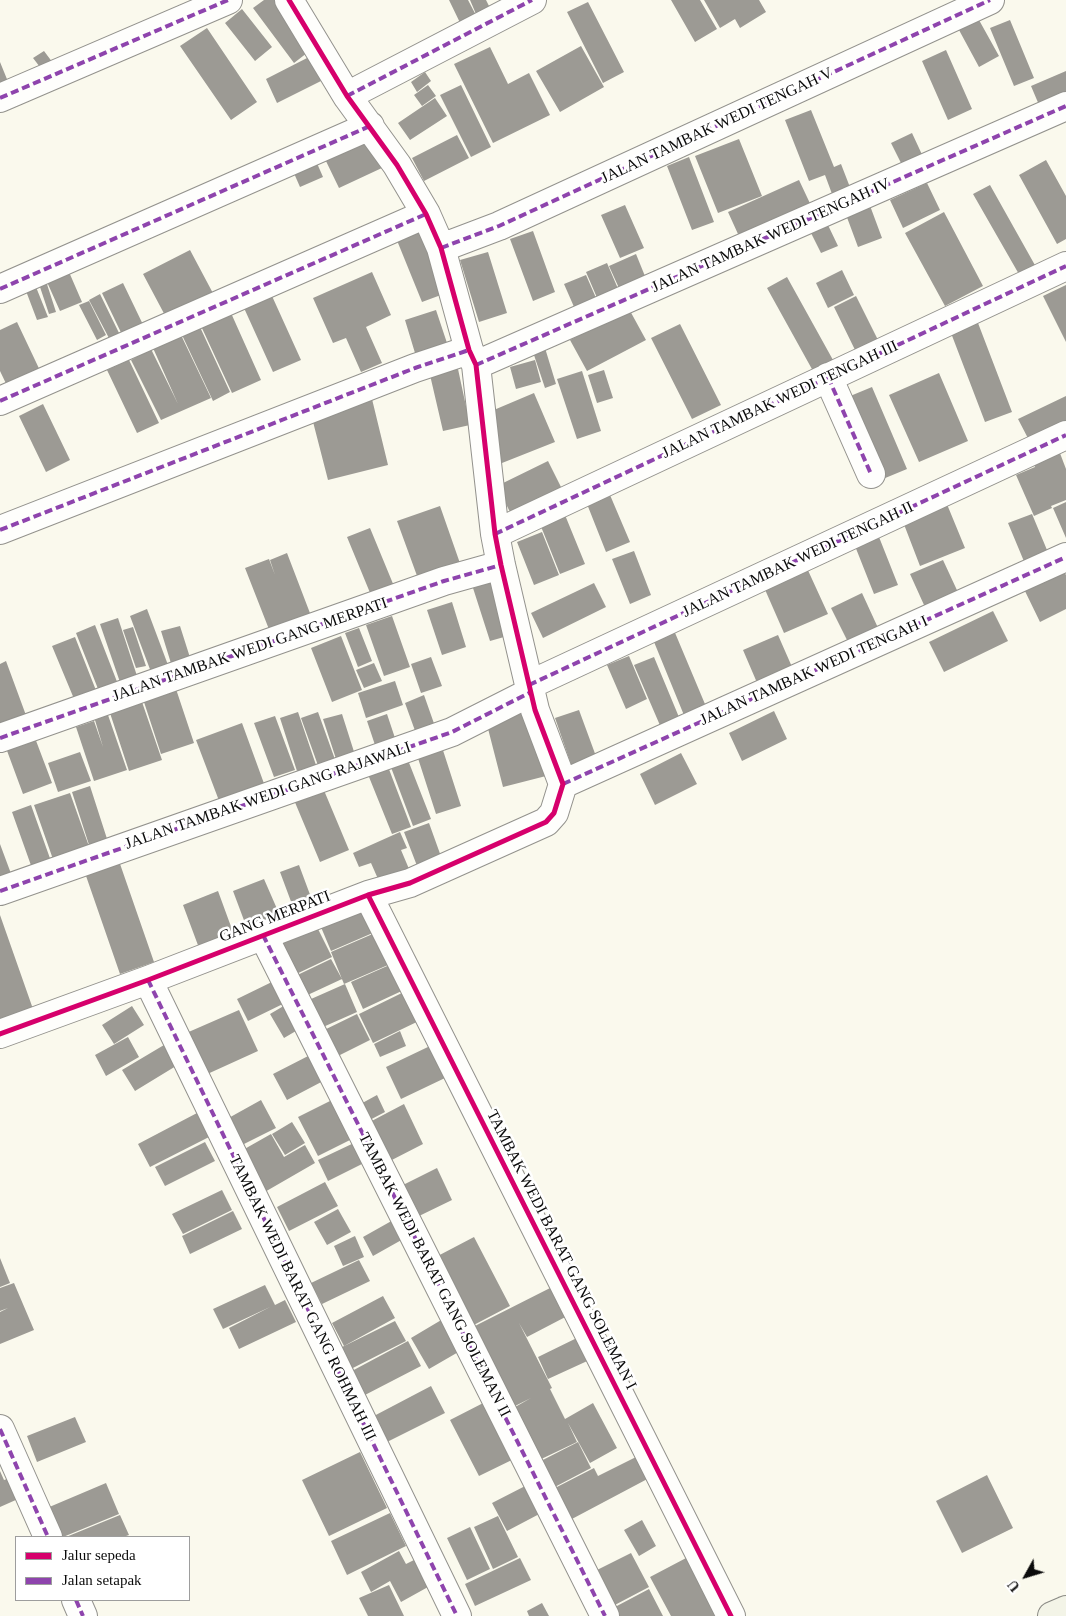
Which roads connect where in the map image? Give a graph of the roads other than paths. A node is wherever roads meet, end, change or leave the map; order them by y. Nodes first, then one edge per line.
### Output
1 (228, 0) edge
2 (290, 0) edge
3 (532, 0) edge
4 (990, 0) edge
5 (347, 96) junction
6 (0, 98) edge
7 (1066, 106) edge
8 (370, 126) junction
9 (426, 214) junction
10 (441, 248) junction
11 (1066, 266) edge
12 (0, 289) edge
13 (472, 358) junction
14 (828, 377) junction
15 (0, 401) edge
16 (1066, 436) edge
17 (871, 474) dead end
18 (0, 530) edge
19 (495, 534) junction
20 (1066, 557) edge
21 (501, 566) junction
22 (530, 688) junction
23 (0, 738) edge
24 (563, 784) junction
25 (0, 891) edge
26 (368, 895) junction
27 (263, 935) junction
28 (148, 980) junction
29 (0, 1034) edge
30 (0, 1429) edge
31 (48, 1536) edge
32 (76, 1601) edge
33 (1066, 1610) edge
34 (83, 1616) edge
35 (457, 1616) edge
36 (605, 1616) edge
37 (731, 1616) edge
38 (1052, 1616) edge

1 - 6 street
2 - 5 street
3 - 5 street
4 - 10 street, JALAN TAMBAK WEDI TENGAH V
5 - 8 street
7 - 13 street, JALAN TAMBAK WEDI TENGAH IV
8 - 9 street
8 - 12 street
9 - 10 street
9 - 15 street
10 - 13 street
11 - 14 street, JALAN TAMBAK WEDI TENGAH III
13 - 18 street, JALAN TAMBAK WEDI TENGAH IV
13 - 19 street
14 - 17 street
14 - 19 street, JALAN TAMBAK WEDI TENGAH III
16 - 22 street, JALAN TAMBAK WEDI TENGAH II
19 - 21 street
20 - 24 street, JALAN TAMBAK WEDI TENGAH I
21 - 22 street
21 - 23 street, JALAN TAMBAK WEDI GANG MERPATI
22 - 24 street
22 - 25 street, JALAN TAMBAK WEDI GANG RAJAWALI
24 - 26 street, GANG MERPATI
26 - 27 street, GANG MERPATI
26 - 37 street, TAMBAK WEDI BARAT GANG SOLEMAN I
27 - 28 street, GANG MERPATI
27 - 36 street, TAMBAK WEDI BARAT GANG SOLEMAN II
28 - 29 street, GANG MERPATI
28 - 35 street, TAMBAK WEDI BARAT GANG ROHMAH III
30 - 31 street
32 - 34 street
33 - 38 street

